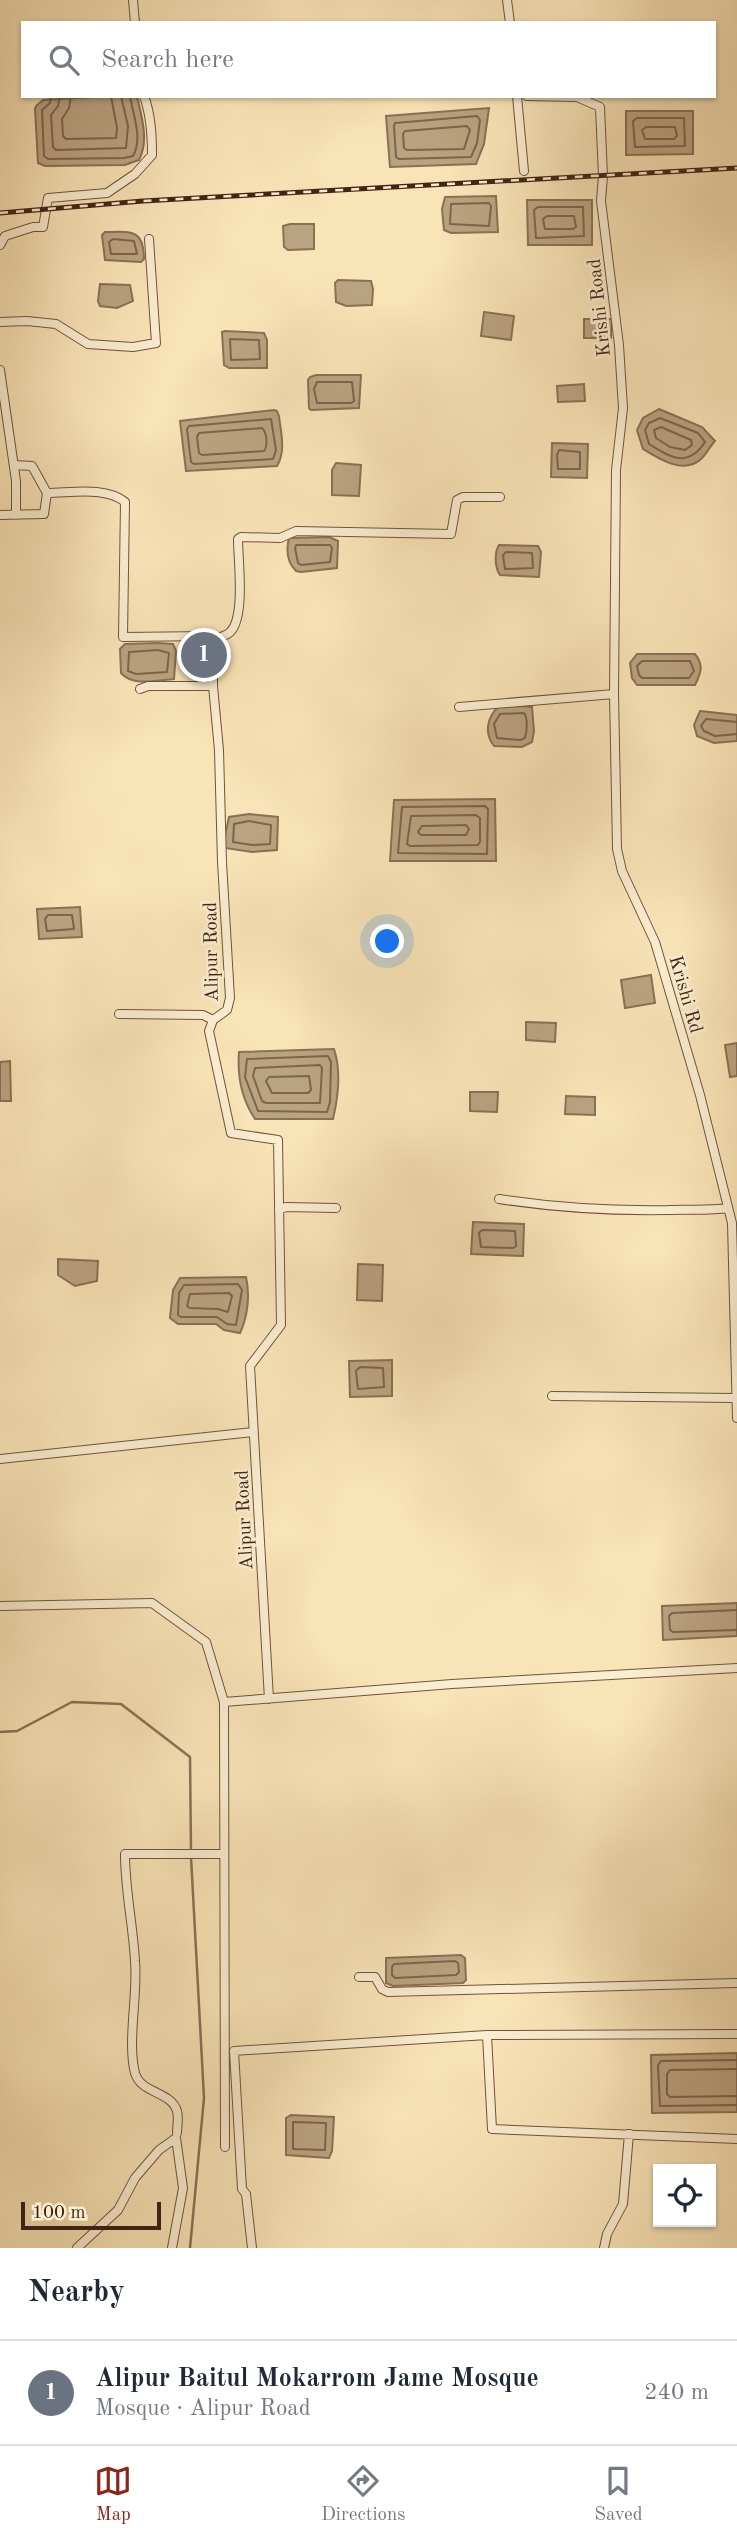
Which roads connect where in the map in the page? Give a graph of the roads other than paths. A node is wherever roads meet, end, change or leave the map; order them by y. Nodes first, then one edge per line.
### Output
1 (132, 0) edge
2 (508, 0) edge
3 (135, 21) edge
4 (510, 21) edge
5 (145, 98) edge
6 (517, 98) edge
7 (579, 98) edge
8 (524, 170) dead end
9 (149, 239) dead end
10 (0, 245) edge
11 (0, 323) edge
12 (0, 370) edge
13 (13, 465) junction
14 (47, 493) junction
15 (500, 497) dead end
16 (0, 515) edge
17 (16, 515) junction
18 (614, 581) joint
19 (213, 640) junction
20 (213, 686) junction
21 (140, 689) dead end
22 (614, 694) junction
23 (459, 707) dead end
24 (119, 1014) dead end
25 (213, 1020) junction
26 (499, 1199) dead end
27 (336, 1208) dead end
28 (728, 1208) junction
29 (279, 1210) junction
30 (552, 1396) dead end
31 (735, 1398) junction
32 (737, 1409) edge
33 (737, 1418) edge
34 (253, 1432) junction
35 (0, 1459) edge
36 (0, 1606) edge
37 (737, 1668) edge
38 (269, 1699) junction
39 (224, 1702) junction
40 (222, 1854) junction
41 (359, 1977) dead end
42 (737, 1983) edge
43 (737, 2034) edge
44 (487, 2035) junction
45 (177, 2133) dead end
46 (629, 2134) junction
47 (737, 2139) edge
48 (225, 2147) dead end
49 (77, 2248) edge
50 (172, 2248) edge
51 (252, 2248) edge
52 (604, 2248) edge

1 - 3 street
2 - 4 street
5 - 10 street
6 - 8 street
7 - 18 street, Krishi Road
9 - 11 street
12 - 13 street
13 - 14 street
13 - 17 street
14 - 17 street
14 - 19 street
15 - 19 street
16 - 17 street
18 - 22 street, Krishi Rd
19 - 20 street, Alipur Road
20 - 21 street
20 - 25 street, Alipur Road
22 - 23 street
22 - 28 street, Krishi Rd
24 - 25 street
25 - 29 street, Alipur Road
26 - 28 street
27 - 29 street
28 - 31 street, Krishi Rd
29 - 34 street, Alipur Road
30 - 31 street
31 - 32 street, Krishi Rd
32 - 33 street, Krishi Rd
34 - 35 street
34 - 38 street, Alipur Road
36 - 39 street
37 - 38 street
38 - 39 street
39 - 40 street
40 - 45 street
40 - 48 street
41 - 42 street
43 - 44 street
44 - 46 street
44 - 51 street
46 - 47 street
46 - 52 street
49 - 50 street

